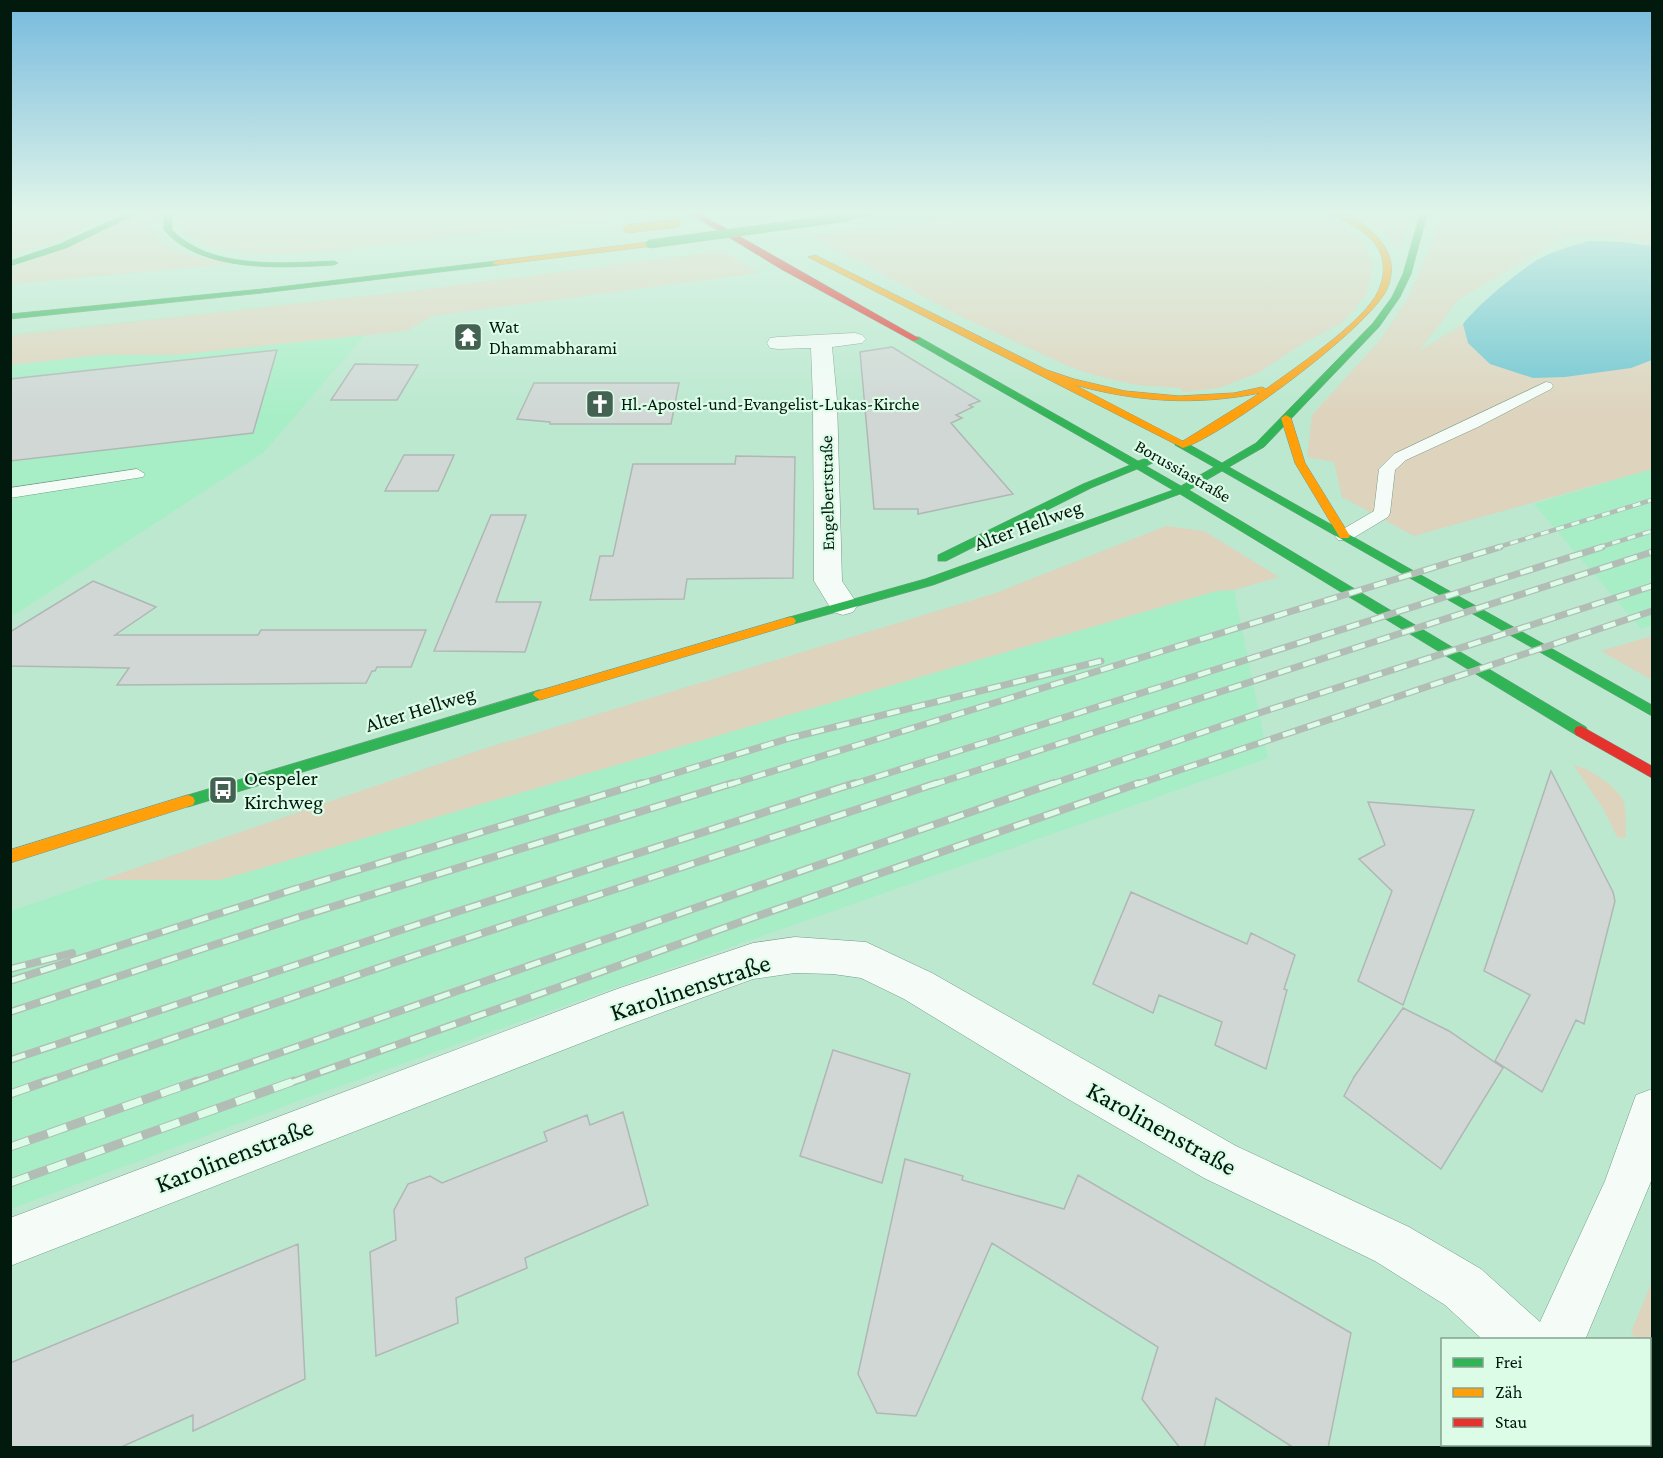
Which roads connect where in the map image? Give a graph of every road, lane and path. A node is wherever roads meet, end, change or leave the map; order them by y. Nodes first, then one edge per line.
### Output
1 (366, 279) edge
2 (806, 279) edge
3 (857, 279) edge
4 (1386, 279) edge
5 (1403, 279) edge
6 (10, 317) edge
7 (855, 339) dead end
8 (821, 341) junction
9 (778, 343) dead end
10 (1044, 372) junction
11 (1278, 385) junction
12 (1546, 386) dead end
13 (1286, 418) junction
14 (1183, 445) junction
15 (1139, 466) junction
16 (1222, 468) junction
17 (137, 474) dead end
18 (1181, 490) junction
19 (10, 494) edge
20 (1344, 537) junction
21 (843, 605) junction
22 (1653, 711) edge
23 (1653, 773) edge
24 (10, 857) edge
25 (1653, 1111) edge
26 (10, 1242) edge
27 (1520, 1338) edge
28 (1560, 1338) edge

1 - 6 main road, bridge
2 - 15 main road, Borussiastraße
3 - 10 main road, Borussiastraße
4 - 11 main road, Alter Hellweg
5 - 13 main road, Alter Hellweg
7 - 8 street
8 - 9 street
8 - 21 street, Engelbertstraße
10 - 11 main road
10 - 14 main road, Borussiastraße
11 - 14 main road, Alter Hellweg
12 - 20 lane
13 - 16 main road, Alter Hellweg
13 - 20 main road
14 - 15 main road, Alter Hellweg
14 - 16 main road, Borussiastraße
15 - 18 main road, Borussiastraße
15 - 21 main road, Alter Hellweg
16 - 18 main road, Alter Hellweg
16 - 20 main road, Borussiastraße
17 - 19 lane
18 - 21 main road, Alter Hellweg
18 - 23 main road, Borussiastraße
20 - 22 main road, Borussiastraße
21 - 24 main road, Alter Hellweg
25 - 28 street
26 - 27 street, Karolinenstraße

